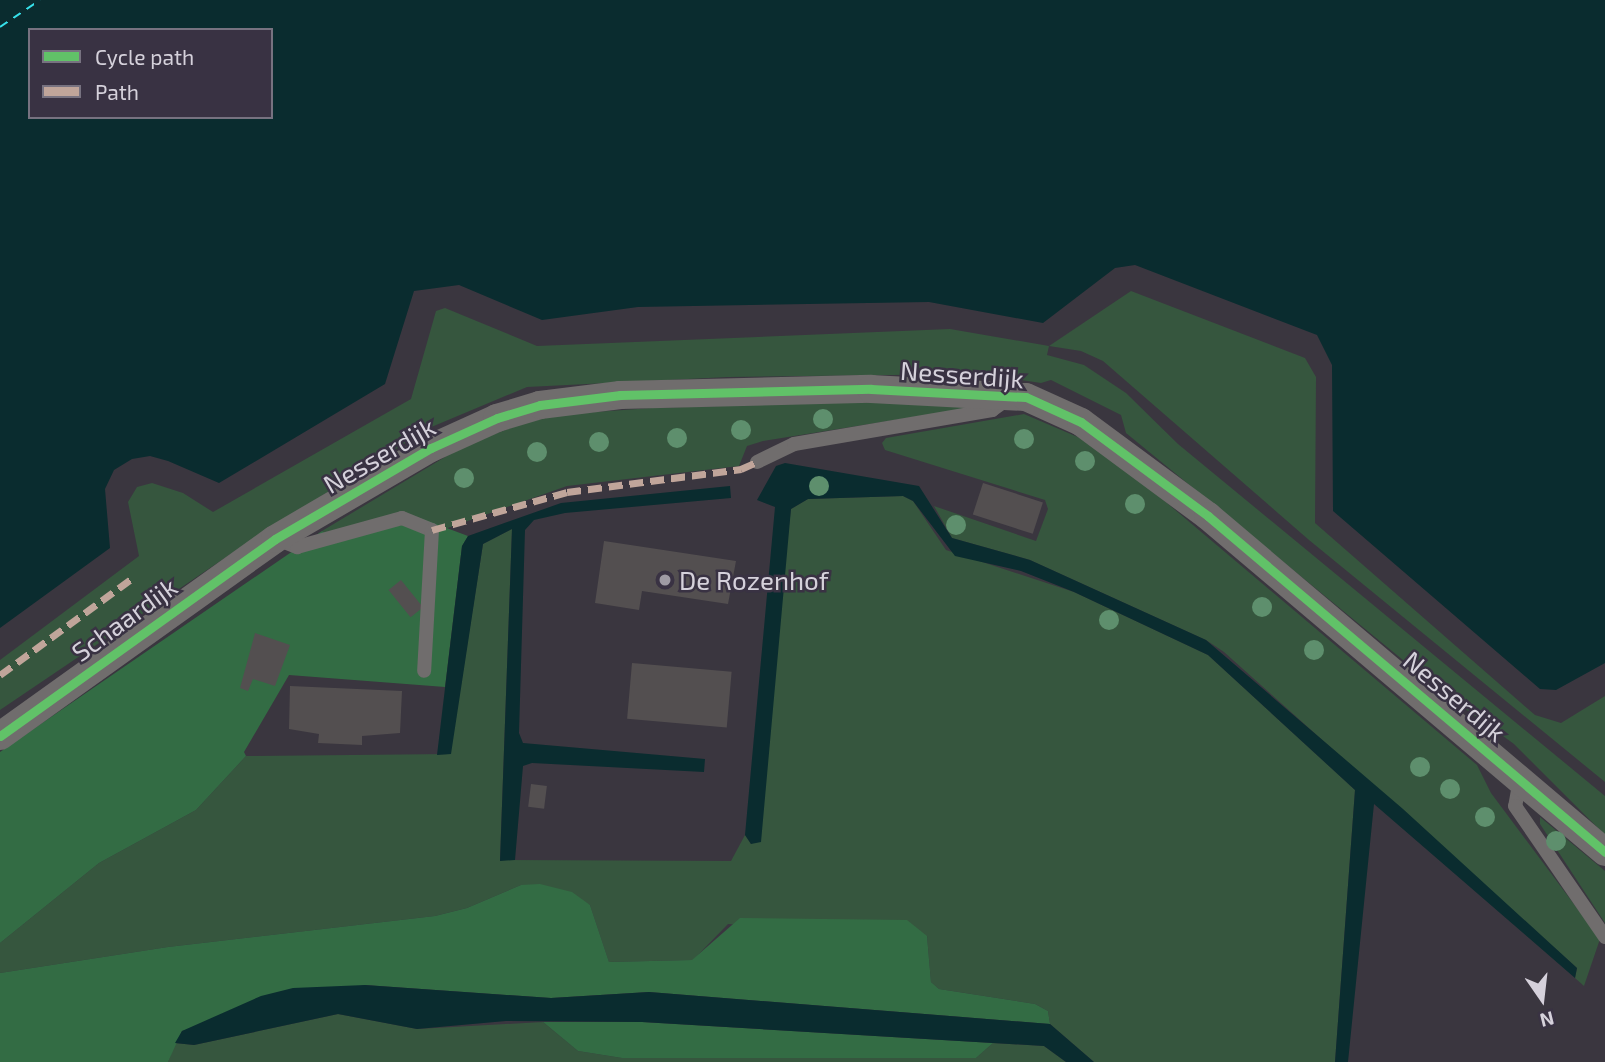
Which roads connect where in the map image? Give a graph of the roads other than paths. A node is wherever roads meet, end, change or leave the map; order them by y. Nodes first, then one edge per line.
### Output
1 (1011, 396) junction
2 (757, 462) dead end
3 (275, 539) junction
4 (424, 671) dead end
5 (0, 736) edge
6 (1520, 779) junction
7 (1605, 852) edge
8 (1605, 937) edge

1 - 2 lane
1 - 3 street, Nesserdijk
1 - 6 street, Nesserdijk
3 - 4 lane
3 - 5 street, Schaardijk
6 - 7 street, Nesserdijk
6 - 8 lane

